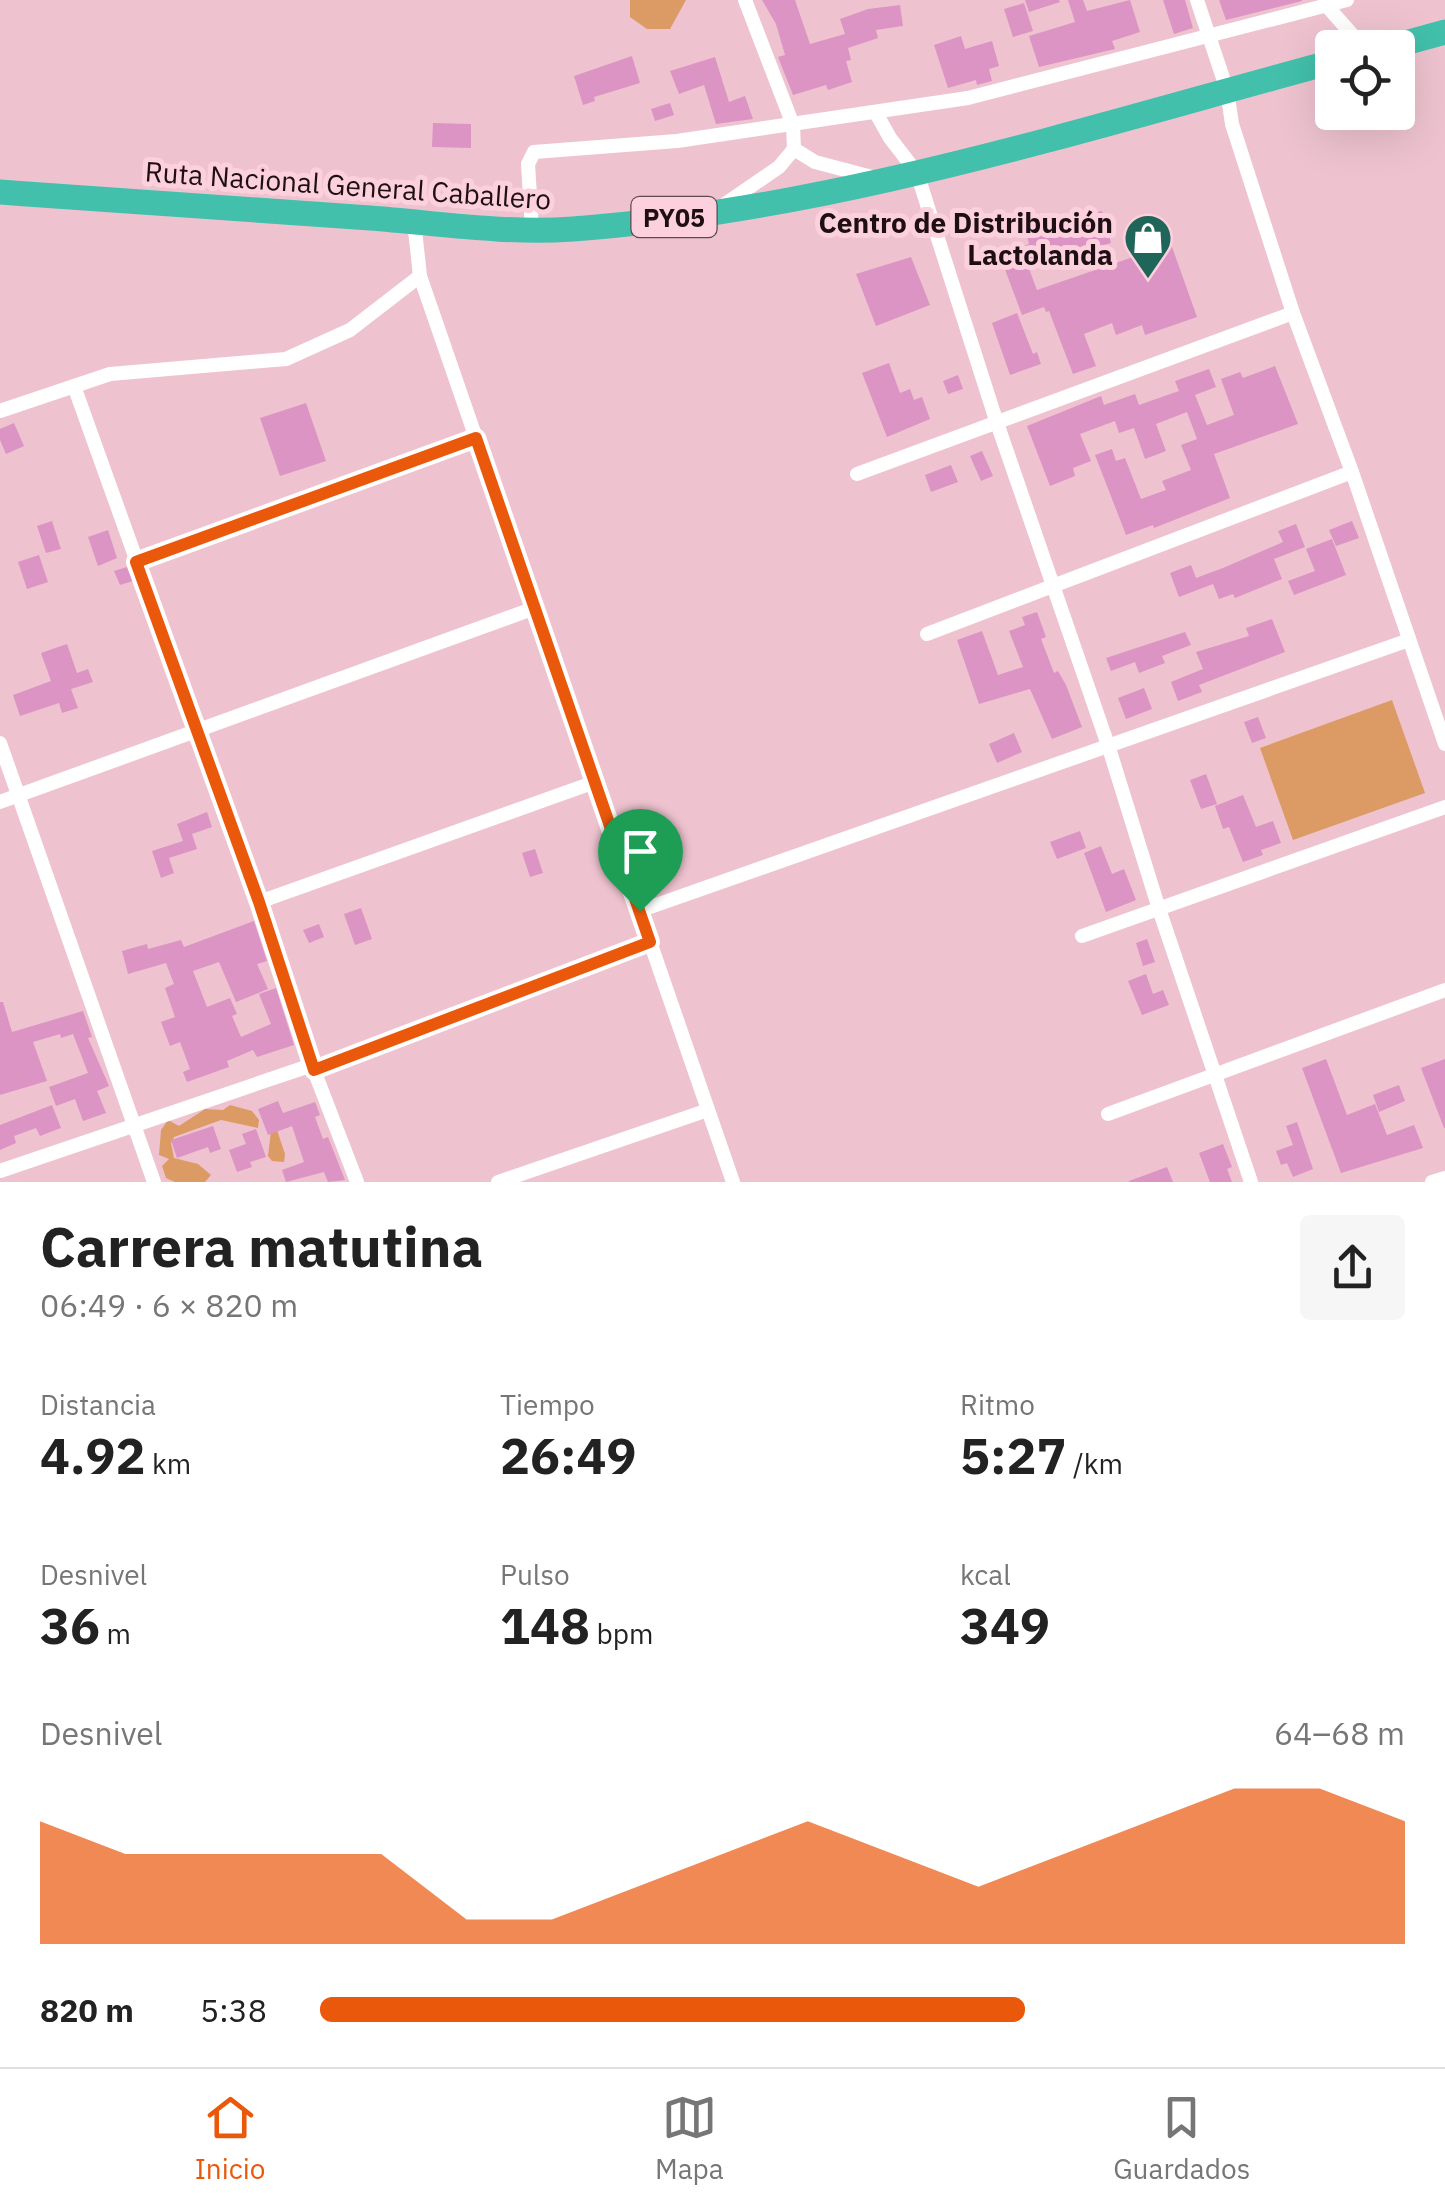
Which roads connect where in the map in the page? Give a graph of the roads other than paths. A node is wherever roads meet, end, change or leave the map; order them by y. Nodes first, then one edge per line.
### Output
1 (745, 0) edge
2 (1197, 0) edge
3 (1346, 0) edge
4 (1326, 5) junction
5 (1348, 30) edge
6 (1445, 32) edge
7 (1209, 36) junction
8 (1415, 40) edge
9 (1315, 66) edge
10 (1226, 90) junction
11 (876, 113) junction
12 (793, 125) junction
13 (794, 149) junction
14 (917, 173) junction
15 (883, 180) junction
16 (0, 192) edge
17 (712, 212) junction
18 (414, 221) junction
19 (532, 230) junction
20 (420, 276) junction
21 (1293, 313) junction
22 (74, 386) junction
23 (0, 411) edge
24 (996, 420) junction
25 (476, 438) junction
26 (1352, 472) junction
27 (857, 474) dead end
28 (136, 562) junction
29 (1054, 588) junction
30 (535, 608) junction
31 (927, 634) dead end
32 (1409, 640) junction
33 (195, 731) junction
34 (0, 743) edge
35 (1445, 744) edge
36 (1109, 748) junction
37 (595, 782) junction
38 (19, 795) junction
39 (0, 802) edge
40 (1445, 807) edge
41 (259, 902) junction
42 (1159, 909) junction
43 (640, 911) junction
44 (1082, 936) dead end
45 (650, 942) junction
46 (1445, 990) edge
47 (313, 1067) junction
48 (1214, 1072) junction
49 (708, 1110) junction
50 (1108, 1114) dead end
51 (133, 1128) junction
52 (0, 1171) edge
53 (1445, 1178) edge
54 (154, 1182) edge
55 (357, 1182) edge
56 (498, 1182) edge
57 (733, 1182) edge
58 (1252, 1182) edge
59 (1432, 1182) edge

1 - 12 street
2 - 7 street
3 - 4 street
4 - 5 street
4 - 7 street
6 - 8 highway
7 - 10 street
7 - 11 street
9 - 10 highway, Ruta Nacional General Caballero / PY05
10 - 14 highway, Ruta Nacional General Caballero / PY05
10 - 21 street
11 - 12 street
11 - 14 street
12 - 13 street
12 - 19 street
13 - 15 street
13 - 17 street
14 - 15 highway, Ruta Nacional General Caballero / PY05
14 - 24 street
15 - 17 highway, Ruta Nacional General Caballero / PY05
16 - 18 highway, Ruta Nacional General Caballero / PY05
17 - 19 highway, Ruta Nacional General Caballero / PY05
18 - 19 highway, Ruta Nacional General Caballero / PY05
18 - 20 street
20 - 22 street
20 - 25 street
21 - 24 street
21 - 26 street
22 - 23 street
22 - 28 street
24 - 27 street
24 - 29 street
25 - 28 street
25 - 30 street
26 - 29 street
26 - 32 street
28 - 33 street
29 - 31 street
29 - 36 street
30 - 33 street
30 - 37 street
32 - 35 street
32 - 36 street
33 - 38 street
33 - 41 street
34 - 38 street
36 - 42 street
36 - 43 street
37 - 41 street
37 - 43 street
38 - 39 street
38 - 51 street
40 - 42 street
41 - 47 street
42 - 44 street
42 - 48 street
43 - 45 street
45 - 47 street
45 - 49 street
46 - 48 street
47 - 51 street
47 - 55 street
48 - 50 street
48 - 58 street
49 - 56 street
49 - 57 street
51 - 52 street
51 - 54 street
53 - 59 street

